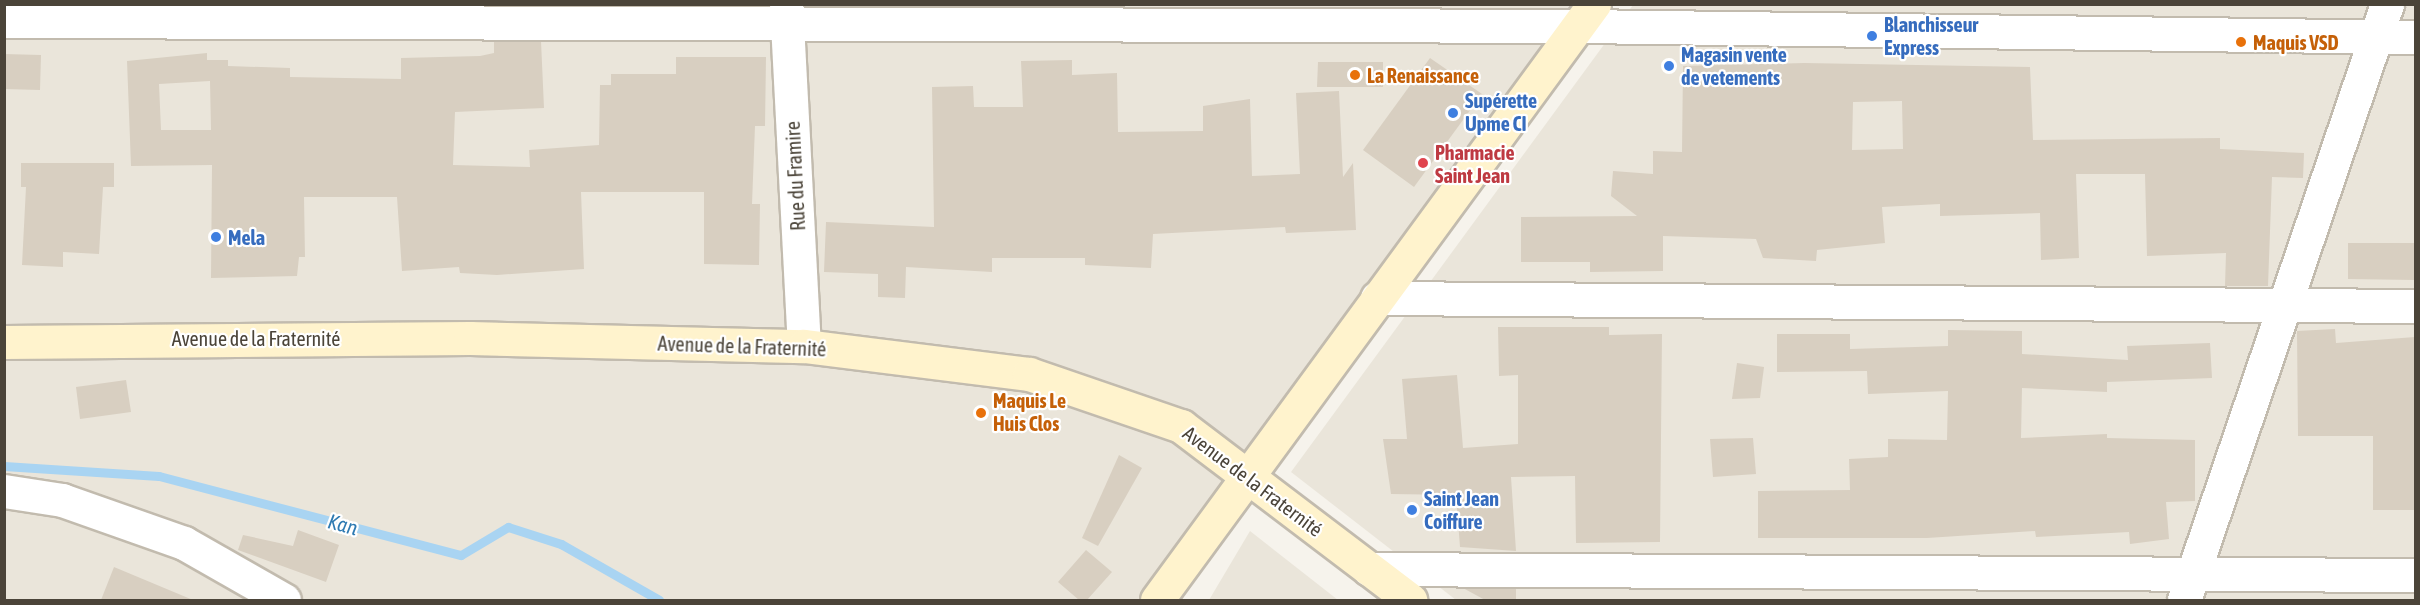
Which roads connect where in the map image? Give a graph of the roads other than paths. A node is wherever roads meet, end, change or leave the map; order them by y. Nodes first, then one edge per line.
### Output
1 (2387, 4) edge
2 (786, 13) edge
3 (1586, 15) edge
4 (4, 21) edge
5 (2376, 36) junction
6 (2415, 37) edge
7 (1377, 298) junction
8 (2284, 306) junction
9 (2415, 306) edge
10 (4, 342) edge
11 (804, 346) junction
12 (1250, 475) junction
13 (4, 491) edge
14 (1369, 569) junction
15 (2415, 574) edge
16 (2189, 585) edge
17 (284, 600) edge
18 (1157, 600) edge
19 (1410, 600) edge

1 - 5 street
2 - 3 street
2 - 4 street
2 - 11 street, Rue du Framire
3 - 5 street
3 - 7 street
5 - 6 street
5 - 8 street
7 - 8 street
7 - 12 street
8 - 9 street
8 - 16 street
10 - 11 street, Avenue de la Fraternité
11 - 12 street, Avenue de la Fraternité
12 - 14 street, Avenue de la Fraternité
12 - 18 street
13 - 17 street
14 - 16 street
14 - 19 street, Avenue de la Fraternité
15 - 16 street

